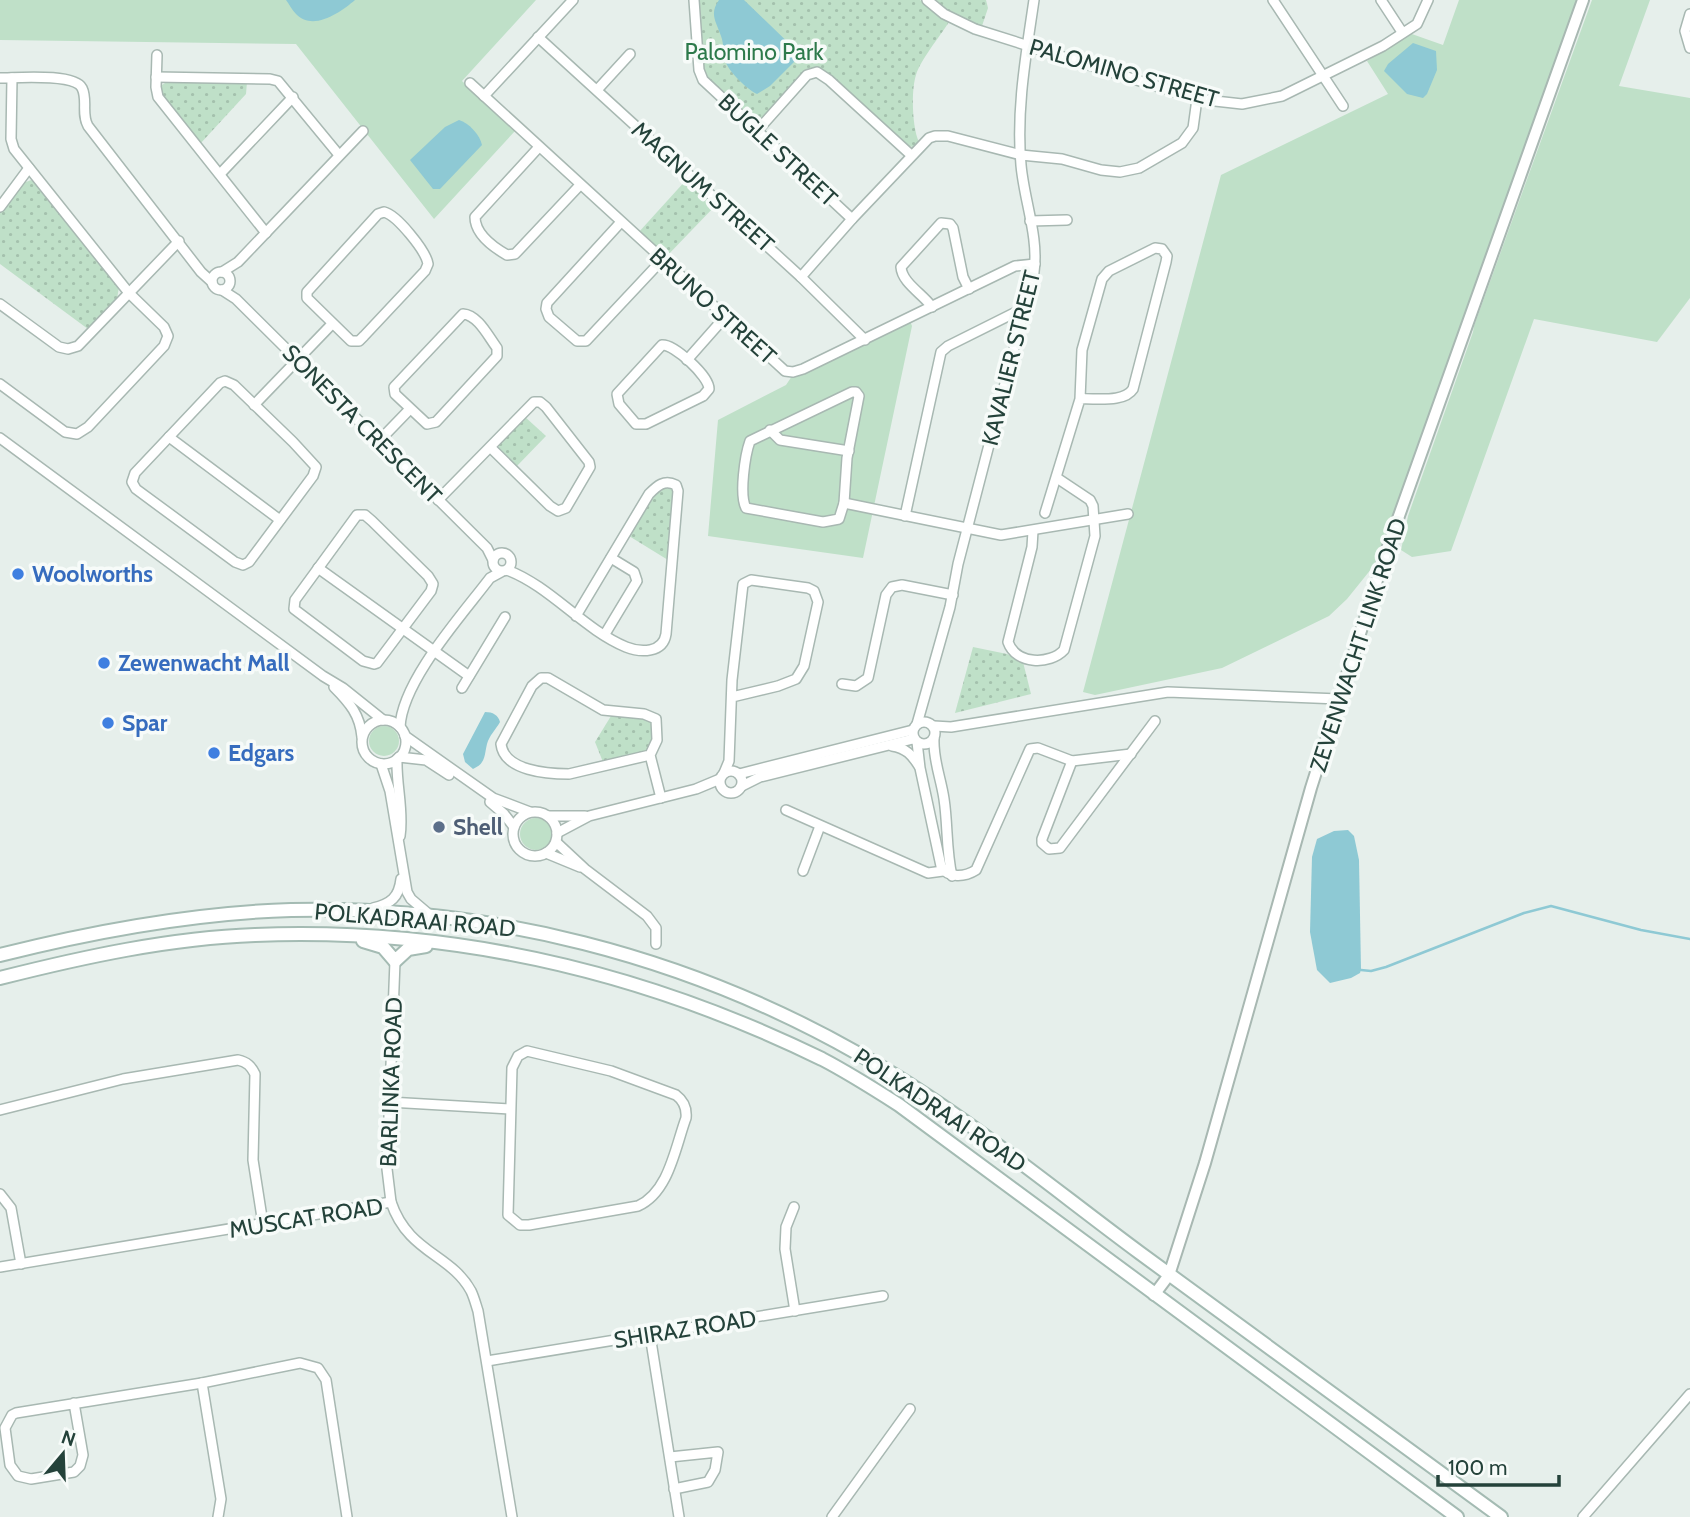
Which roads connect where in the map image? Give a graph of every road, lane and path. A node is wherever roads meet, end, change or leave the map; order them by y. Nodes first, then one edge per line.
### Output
1 (573, 0) edge
2 (695, 0) edge
3 (927, 0) edge
4 (1034, 0) edge
5 (1273, 0) edge
6 (1381, 0) edge
7 (1428, 0) edge
8 (1583, 0) edge
9 (1690, 14) edge
10 (1402, 32) junction
11 (538, 37) junction
12 (1027, 45) junction
13 (1690, 48) edge
14 (630, 54) dead end
15 (156, 55) dead end
16 (1324, 76) junction
17 (156, 77) junction
18 (0, 78) edge
19 (12, 78) junction
20 (470, 83) dead end
21 (597, 90) junction
22 (484, 96) junction
23 (293, 97) junction
24 (1197, 99) junction
25 (1343, 106) dead end
26 (363, 131) dead end
27 (757, 131) junction
28 (539, 147) junction
29 (339, 155) junction
30 (911, 155) junction
31 (1021, 155) junction
32 (29, 168) junction
33 (220, 174) junction
34 (580, 185) junction
35 (0, 207) edge
36 (852, 219) junction
37 (1067, 220) dead end
38 (1030, 221) junction
39 (621, 222) junction
40 (266, 233) junction
41 (179, 241) junction
42 (662, 260) junction
43 (1035, 264) junction
44 (802, 277) junction
45 (222, 280) junction
46 (969, 289) junction
47 (129, 293) junction
48 (0, 304) edge
49 (932, 307) junction
50 (1024, 312) junction
51 (725, 317) junction
52 (332, 324) junction
53 (866, 340) junction
54 (687, 360) junction
55 (298, 361) junction
56 (0, 384) edge
57 (1080, 399) junction
58 (254, 405) junction
59 (410, 410) junction
60 (770, 430) junction
61 (169, 437) junction
62 (0, 438) edge
63 (379, 441) junction
64 (490, 447) junction
65 (849, 451) junction
66 (1057, 478) junction
67 (438, 500) junction
68 (845, 503) junction
69 (1045, 513) dead end
70 (1128, 514) dead end
71 (905, 516) junction
72 (280, 520) junction
73 (1094, 520) junction
74 (967, 529) junction
75 (1033, 531) junction
76 (611, 558) junction
77 (495, 559) junction
78 (318, 568) junction
79 (506, 569) junction
80 (490, 578) junction
81 (953, 595) junction
82 (576, 616) junction
83 (505, 617) dead end
84 (402, 629) junction
85 (605, 634) junction
86 (435, 652) junction
87 (323, 676) junction
88 (469, 676) junction
89 (842, 684) dead end
90 (462, 688) dead end
91 (732, 697) junction
92 (1339, 699) junction
93 (405, 704) junction
94 (386, 720) junction
95 (1155, 721) dead end
96 (403, 732) junction
97 (924, 732) junction
98 (362, 738) junction
99 (889, 745) junction
100 (1131, 754) junction
101 (650, 755) junction
102 (398, 758) junction
103 (729, 761) junction
104 (1072, 761) junction
105 (381, 764) junction
106 (920, 768) junction
107 (737, 772) junction
108 (722, 776) junction
109 (742, 786) junction
110 (696, 789) junction
111 (723, 790) junction
112 (661, 798) junction
113 (786, 810) dead end
114 (530, 812) junction
115 (548, 816) junction
116 (589, 816) junction
117 (820, 826) junction
118 (513, 827) junction
119 (557, 837) junction
120 (400, 841) junction
121 (546, 853) junction
122 (585, 869) junction
123 (402, 870) junction
124 (803, 871) dead end
125 (943, 871) junction
126 (952, 876) junction
127 (354, 911) junction
128 (432, 918) junction
129 (300, 934) junction
130 (656, 944) dead end
131 (484, 948) junction
132 (0, 955) edge
133 (395, 961) junction
134 (0, 978) edge
135 (389, 1102) junction
136 (510, 1109) junction
137 (0, 1110) edge
138 (0, 1194) edge
139 (391, 1202) junction
140 (794, 1207) dead end
141 (263, 1224) junction
142 (21, 1264) junction
143 (0, 1267) edge
144 (1169, 1275) junction
145 (1154, 1295) junction
146 (883, 1297) dead end
147 (795, 1311) junction
148 (650, 1335) junction
149 (486, 1361) junction
150 (202, 1383) junction
151 (1690, 1394) edge
152 (74, 1403) junction
153 (911, 1409) dead end
154 (670, 1457) junction
155 (674, 1489) junction
156 (218, 1517) edge
157 (347, 1517) edge
158 (512, 1517) edge
159 (679, 1517) edge
160 (832, 1517) edge
161 (1457, 1517) edge
162 (1501, 1517) edge
163 (1583, 1517) edge

1 - 11 street
2 - 27 street, BUGLE STREET
3 - 12 street, PALOMINO STREET
4 - 12 street, KAVALIER STREET
5 - 16 street
6 - 10 street
7 - 10 street, PALOMINO STREET
8 - 92 street, ZEVENWACHT LINK ROAD
9 - 13 street
10 - 16 street, PALOMINO STREET
11 - 21 street, MAGNUM STREET
11 - 22 street
12 - 24 street, PALOMINO STREET
12 - 31 street, KAVALIER STREET
14 - 21 street
15 - 17 street
16 - 24 street, PALOMINO STREET
16 - 25 street
17 - 23 street
17 - 33 street
18 - 19 street
19 - 32 street
19 - 41 street, SONESTA CRESCENT
20 - 22 street, BRUNO STREET
21 - 44 street, MAGNUM STREET
22 - 28 street, BRUNO STREET
23 - 29 street
23 - 33 street
24 - 31 street
26 - 29 street
27 - 30 street
27 - 36 street, BUGLE STREET
28 - 34 street, BRUNO STREET
28 - 34 street
29 - 40 street
30 - 31 street
30 - 36 street
31 - 38 street, KAVALIER STREET
32 - 35 street
32 - 47 street
33 - 40 street
34 - 39 street, BRUNO STREET
36 - 44 street
37 - 38 street
38 - 43 street, KAVALIER STREET
39 - 42 street, BRUNO STREET
39 - 42 street
40 - 45 street
41 - 45 street, SONESTA CRESCENT
41 - 47 street
42 - 51 street, BRUNO STREET
43 - 46 street, BRUNO STREET
43 - 50 street, KAVALIER STREET
44 - 53 street, MAGNUM STREET
45 - 55 street, SONESTA CRESCENT
46 - 49 street, BRUNO STREET
46 - 49 street
47 - 48 street
47 - 56 street
49 - 53 street, BRUNO STREET
50 - 71 street
50 - 74 street, KAVALIER STREET
51 - 53 street, BRUNO STREET
51 - 54 street
52 - 52 street
52 - 55 street
54 - 54 street
55 - 58 street
55 - 63 street, SONESTA CRESCENT
57 - 57 street
57 - 66 street
58 - 61 street
58 - 72 street
59 - 59 street
59 - 63 street
60 - 65 street
60 - 65 street
60 - 68 street
61 - 72 street
61 - 72 street
62 - 87 street
63 - 67 street, SONESTA CRESCENT
64 - 64 street
64 - 67 street
65 - 68 street
66 - 69 street
66 - 73 street
67 - 77 street, SONESTA CRESCENT
68 - 71 street
70 - 73 street
71 - 74 street
73 - 75 street
73 - 75 street
74 - 75 street
74 - 81 street, KAVALIER STREET
76 - 82 street
76 - 85 street
76 - 85 street
77 - 79 street
77 - 79 street
77 - 80 street
78 - 84 street
78 - 84 street
78 - 84 street
79 - 80 street
79 - 82 street
80 - 86 street
81 - 89 street
81 - 97 street, KAVALIER STREET
82 - 85 street
83 - 88 street
84 - 86 street
86 - 88 street
86 - 93 street
87 - 94 street
87 - 98 street
88 - 90 street
91 - 91 street
91 - 103 street
92 - 97 street
92 - 144 street, ZEVENWACHT LINK ROAD
93 - 94 street
93 - 96 street
94 - 96 street
94 - 98 street
95 - 100 street
96 - 102 street
96 - 114 street
97 - 99 street
97 - 106 street
97 - 107 street
97 - 126 street
98 - 105 street
99 - 106 street
99 - 109 street
100 - 104 street
100 - 104 street
101 - 101 street
101 - 112 street
102 - 105 street
102 - 118 street
102 - 120 street
103 - 107 street
103 - 108 street
104 - 126 street
105 - 120 street
106 - 125 street
107 - 108 street
107 - 109 street
108 - 110 street
108 - 111 street
109 - 111 street
110 - 111 street
110 - 112 street
112 - 116 street
113 - 117 street
114 - 115 street
114 - 118 street
115 - 116 street
115 - 119 street
116 - 119 street
117 - 124 street
117 - 125 street
118 - 121 street
119 - 121 street
119 - 122 street
120 - 123 street
121 - 122 street
122 - 130 street
123 - 127 street
123 - 128 street
125 - 126 street
127 - 128 main road, POLKADRAAI ROAD
127 - 132 main road, POLKADRAAI ROAD
128 - 144 main road, POLKADRAAI ROAD
129 - 131 main road, POLKADRAAI ROAD
129 - 133 main road
129 - 134 main road, POLKADRAAI ROAD
131 - 133 main road
131 - 145 main road, POLKADRAAI ROAD
133 - 135 street, BARLINKA ROAD
135 - 136 street
135 - 139 street, BARLINKA ROAD
136 - 136 street
137 - 141 street
138 - 142 street
139 - 141 street, MUSCAT ROAD
139 - 149 street, MUSCAT ROAD
140 - 147 street
141 - 142 street, MUSCAT ROAD
142 - 143 street, MUSCAT ROAD
144 - 145 street, ZEVENWACHT LINK ROAD
144 - 162 main road, POLKADRAAI ROAD
145 - 161 main road, POLKADRAAI ROAD
146 - 147 street, SHIRAZ ROAD
147 - 148 street, SHIRAZ ROAD
148 - 149 street, SHIRAZ ROAD
148 - 154 street
149 - 158 street, MUSCAT ROAD
150 - 152 street
150 - 156 street
150 - 157 street
151 - 163 street
152 - 152 street
153 - 160 street
154 - 155 street
154 - 155 street
155 - 159 street

